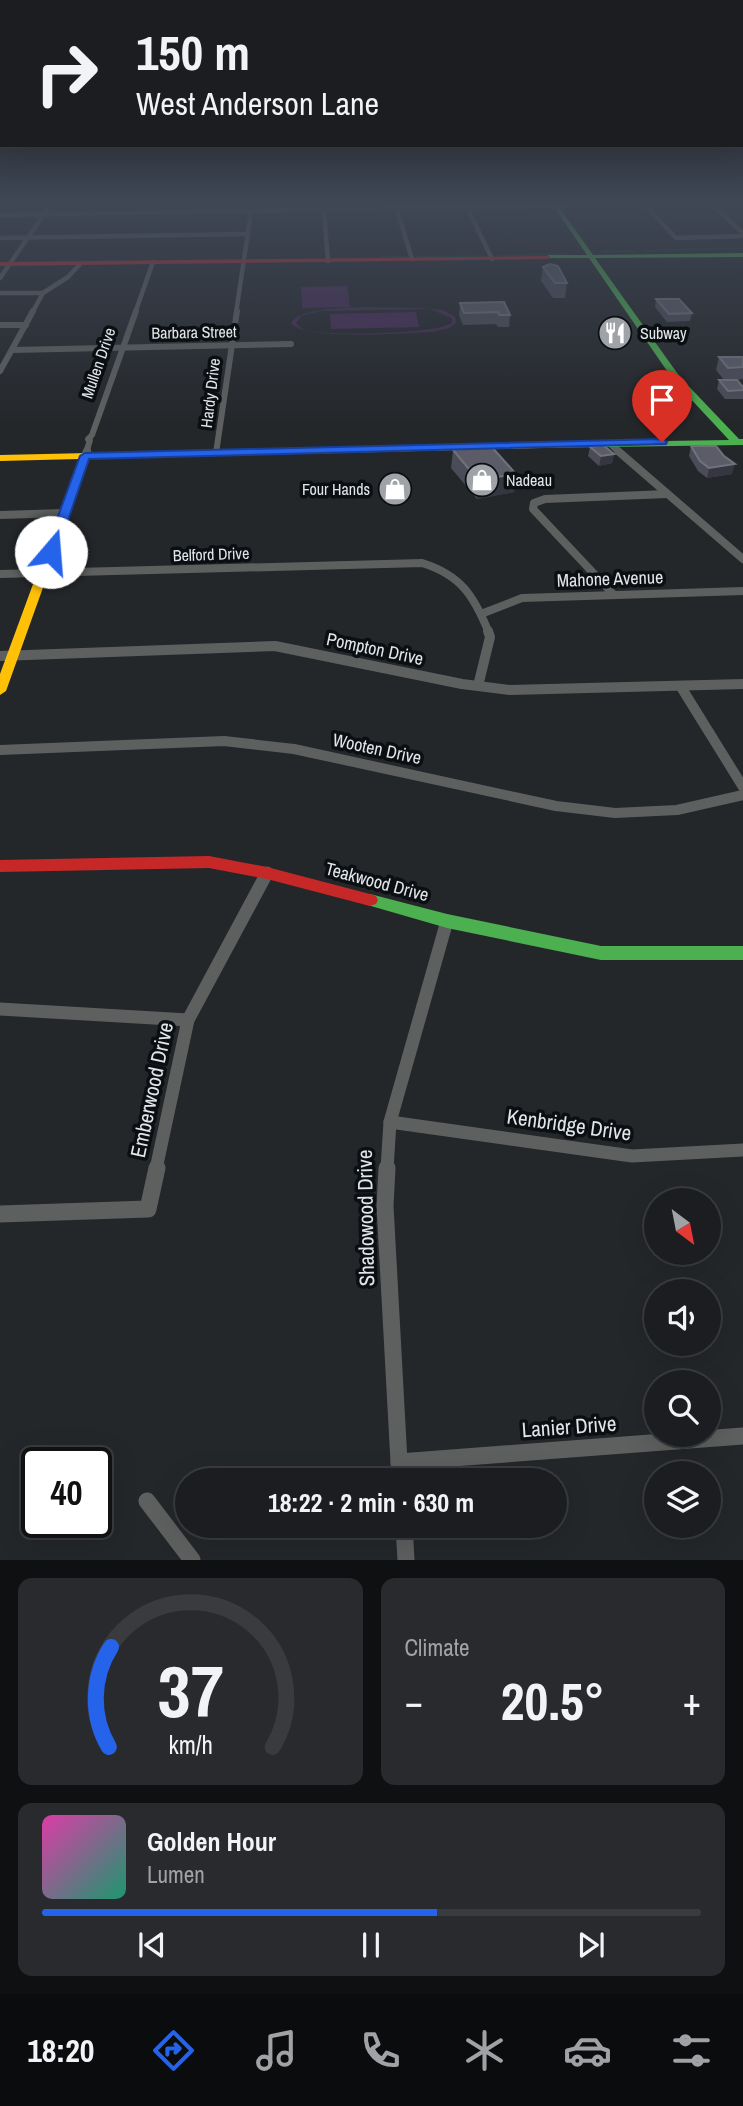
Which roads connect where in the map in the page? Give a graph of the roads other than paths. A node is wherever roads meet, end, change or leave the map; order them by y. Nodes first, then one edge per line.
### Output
1 (68, 277) edge
2 (148, 277) edge
3 (240, 277) edge
4 (605, 277) edge
5 (0, 293) edge
6 (43, 293) junction
7 (0, 325) edge
8 (26, 325) junction
9 (291, 344) dead end
10 (230, 346) junction
11 (122, 348) junction
12 (12, 350) junction
13 (3, 362) edge
14 (0, 371) edge
15 (741, 442) edge
16 (609, 443) junction
17 (216, 453) junction
18 (85, 456) junction
19 (0, 458) edge
20 (667, 494) junction
21 (64, 513) junction
22 (0, 515) edge
23 (743, 559) edge
24 (44, 573) junction
25 (0, 574) edge
26 (743, 591) edge
27 (614, 595) junction
28 (481, 614) junction
29 (6, 656) edge
30 (743, 684) edge
31 (478, 687) junction
32 (681, 687) junction
33 (0, 691) edge
34 (0, 750) edge
35 (743, 786) edge
36 (743, 796) edge
37 (0, 866) edge
38 (267, 873) junction
39 (447, 921) junction
40 (743, 953) edge
41 (0, 1009) edge
42 (188, 1020) junction
43 (390, 1122) junction
44 (743, 1150) edge
45 (0, 1214) edge
46 (743, 1436) edge
47 (400, 1468) edge
48 (429, 1468) edge
49 (147, 1501) dead end
50 (405, 1538) edge
51 (192, 1560) edge
52 (406, 1560) edge

1 - 6 street
2 - 11 street, Mullen Drive
3 - 10 street, Hardy Drive
4 - 15 street
5 - 6 street
6 - 8 street
7 - 8 street
8 - 12 street
9 - 10 street, Barbara Street
10 - 11 street, Barbara Street
10 - 17 street, Hardy Drive
11 - 12 street, Barbara Street
11 - 18 street, Mullen Drive
12 - 13 street
13 - 14 street
15 - 16 street
16 - 17 street
16 - 20 street
17 - 18 street
18 - 19 street
18 - 21 street, Mullen Drive
20 - 23 street
20 - 27 street
21 - 22 street
21 - 24 street, Mullen Drive
24 - 25 street, Belford Drive
24 - 28 street, Belford Drive
24 - 29 street, Mullen Drive
26 - 27 street, Mahone Avenue
27 - 28 street, Mahone Avenue
28 - 31 street
29 - 31 street, Pompton Drive
29 - 33 street, Mullen Drive
30 - 32 street, Pompton Drive
31 - 32 street, Pompton Drive
32 - 35 street
34 - 36 street, Wooten Drive
37 - 38 street, Teakwood Drive
38 - 39 street, Teakwood Drive
38 - 42 street, Emberwood Drive
39 - 40 street, Teakwood Drive
39 - 43 street, Shadowood Drive
41 - 42 street
42 - 45 street, Emberwood Drive
43 - 44 street, Kenbridge Drive
43 - 47 street, Shadowood Drive
46 - 48 street, Lanier Drive
49 - 51 street
50 - 52 street

